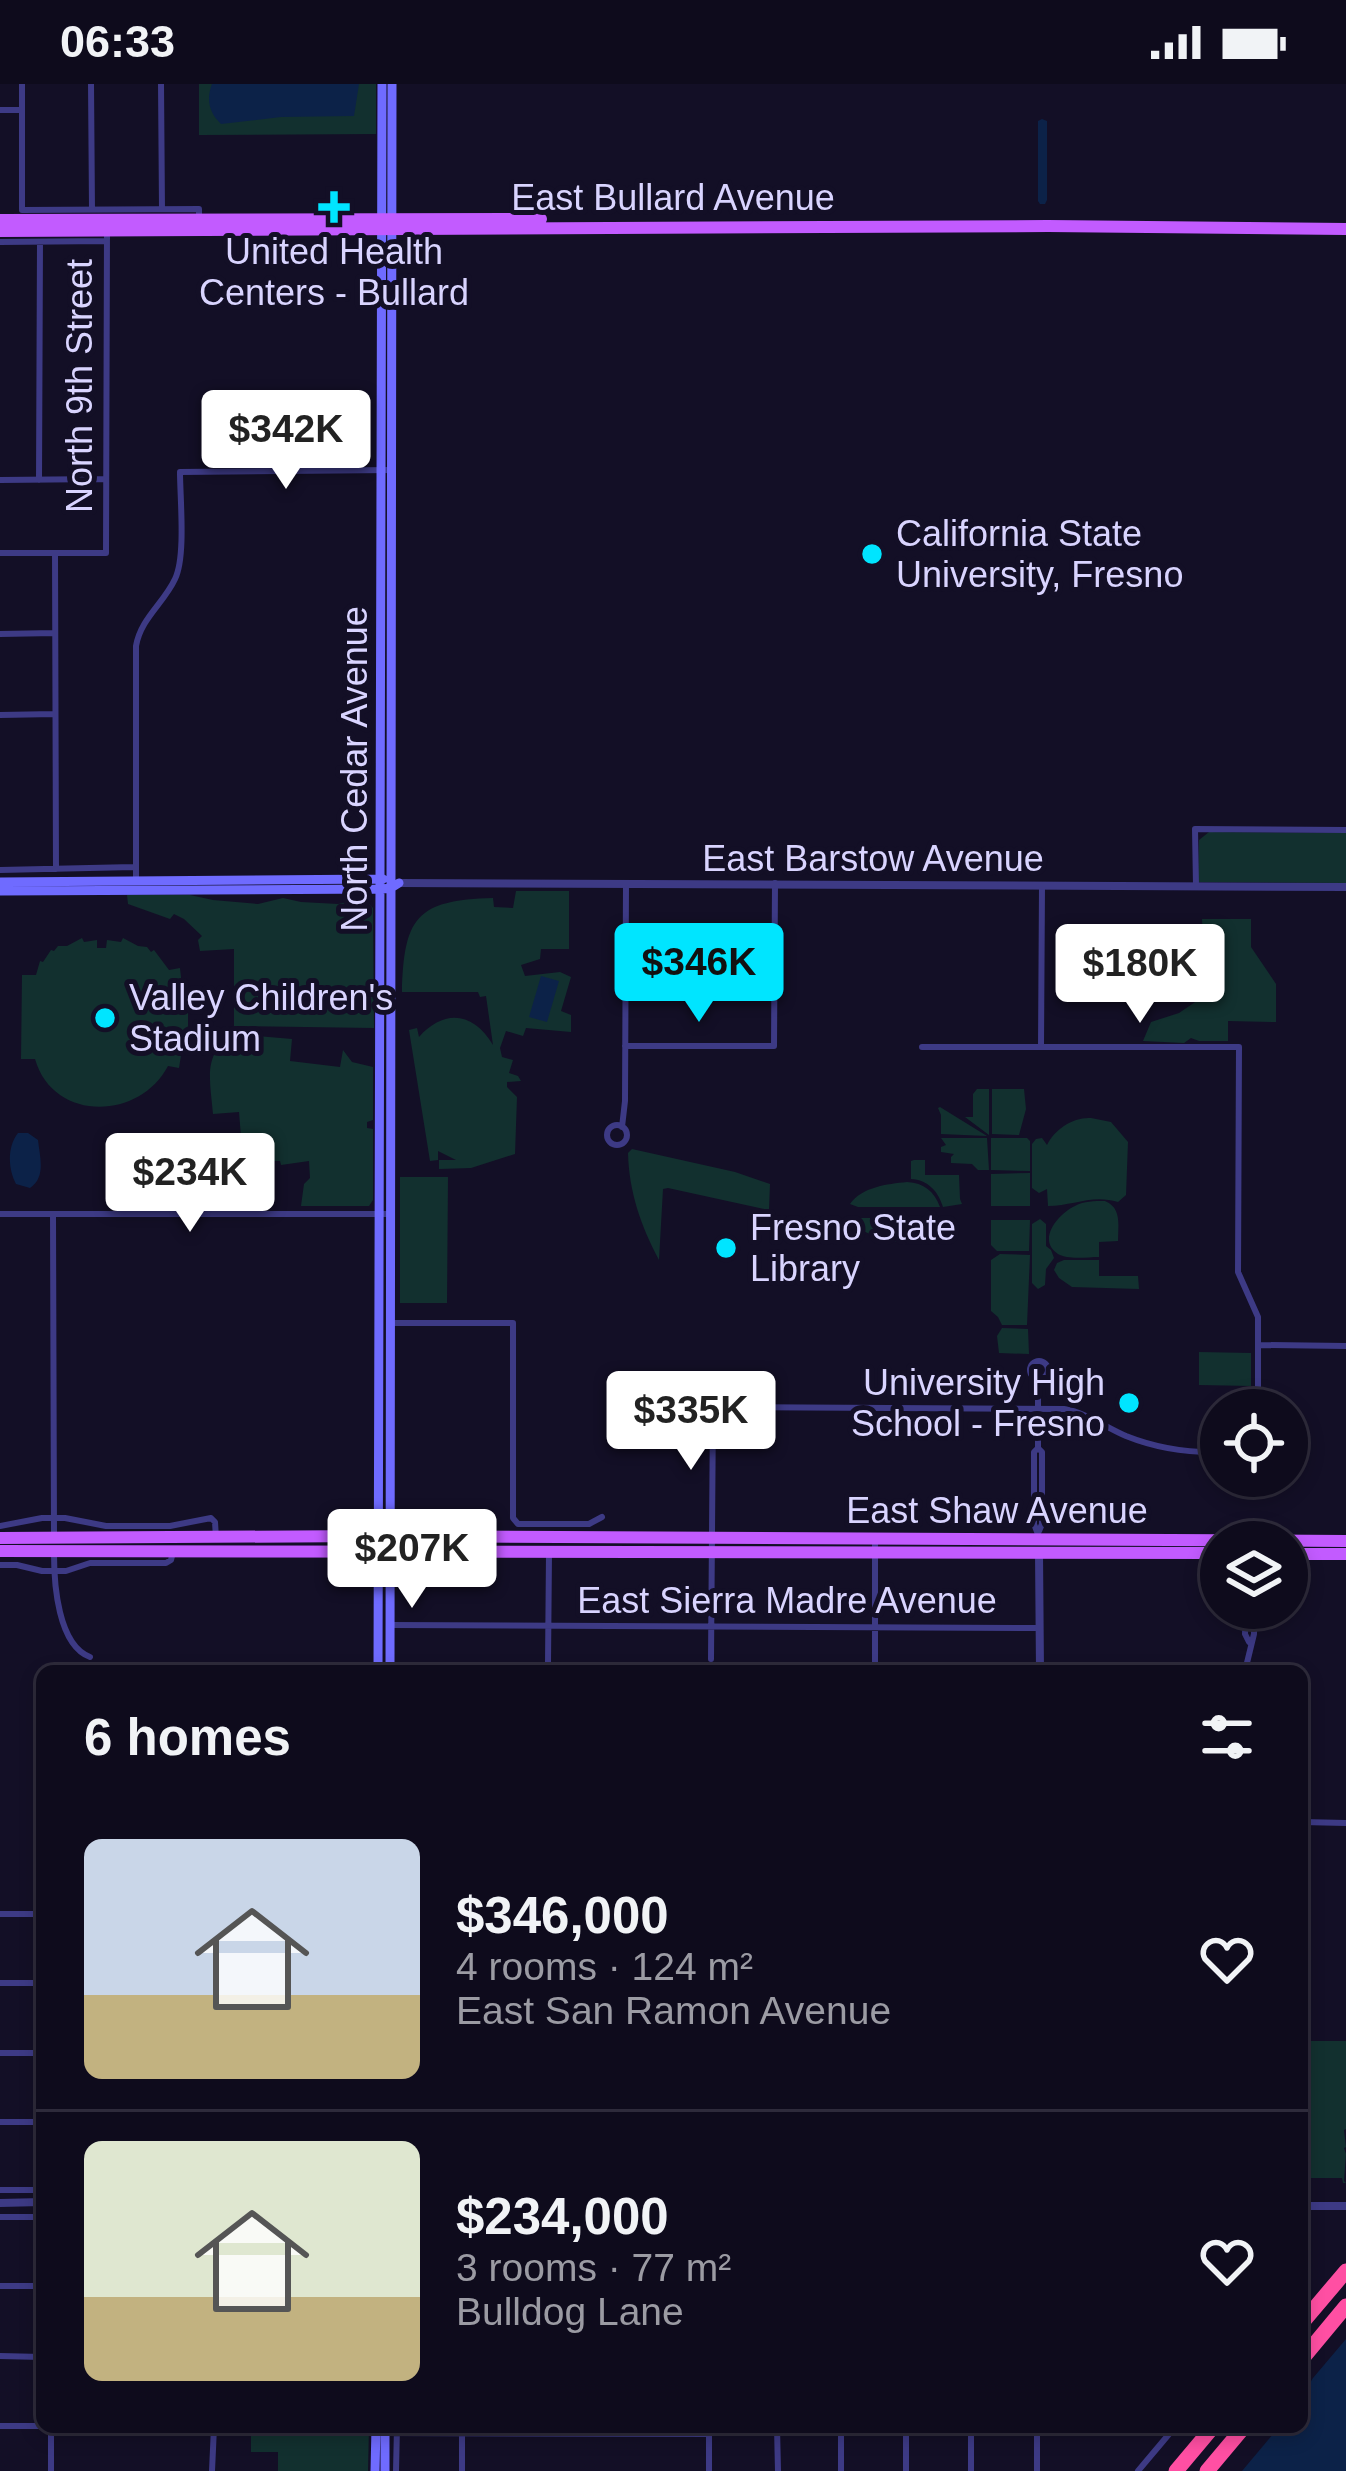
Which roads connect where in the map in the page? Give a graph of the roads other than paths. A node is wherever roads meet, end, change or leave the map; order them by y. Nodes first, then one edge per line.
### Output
1 (22, 84) edge
2 (92, 84) edge
3 (161, 84) edge
4 (382, 84) edge
5 (392, 84) edge
6 (0, 110) edge
7 (22, 110) junction
8 (92, 209) junction
9 (162, 209) junction
10 (0, 220) edge
11 (22, 220) junction
12 (200, 220) junction
13 (387, 224) junction
14 (1346, 226) edge
15 (106, 230) junction
16 (0, 231) edge
17 (0, 242) edge
18 (40, 242) junction
19 (387, 470) junction
20 (106, 479) junction
21 (0, 480) edge
22 (39, 480) junction
23 (0, 553) edge
24 (55, 553) junction
25 (382, 578) junction
26 (0, 634) edge
27 (55, 634) junction
28 (392, 655) junction
29 (56, 714) junction
30 (0, 715) edge
31 (1346, 830) edge
32 (136, 867) junction
33 (56, 869) junction
34 (0, 870) edge
35 (389, 884) junction
36 (626, 884) junction
37 (775, 884) junction
38 (136, 885) junction
39 (0, 886) edge
40 (1042, 886) junction
41 (1196, 886) junction
42 (1346, 887) edge
43 (625, 1046) junction
44 (922, 1047) dead end
45 (1041, 1048) junction
46 (622, 1127) dead end
47 (0, 1214) edge
48 (53, 1214) junction
49 (386, 1214) junction
50 (391, 1323) junction
51 (1258, 1345) junction
52 (1346, 1346) edge
53 (1039, 1380) dead end
54 (1258, 1389) edge
55 (386, 1406) junction
56 (1039, 1409) junction
57 (1200, 1451) edge
58 (602, 1517) dead end
59 (54, 1518) junction
60 (0, 1526) edge
61 (216, 1538) junction
62 (610, 1538) junction
63 (1346, 1540) edge
64 (1039, 1542) junction
65 (384, 1544) junction
66 (0, 1545) edge
67 (54, 1545) junction
68 (712, 1545) junction
69 (875, 1546) junction
70 (173, 1550) junction
71 (549, 1551) junction
72 (1200, 1552) edge
73 (1308, 1554) edge
74 (1346, 1554) edge
75 (0, 1564) edge
76 (54, 1571) junction
77 (390, 1625) junction
78 (548, 1626) junction
79 (711, 1627) junction
80 (875, 1628) junction
81 (1040, 1628) junction
82 (1253, 1629) edge
83 (90, 1657) dead end
84 (711, 1659) dead end
85 (548, 1663) dead end
86 (385, 1665) edge
87 (386, 1665) edge
88 (874, 1665) dead end
89 (1040, 1665) edge
90 (1246, 1665) edge
91 (1308, 1822) edge
92 (1346, 1823) edge
93 (0, 1914) edge
94 (36, 1914) edge
95 (0, 1982) edge
96 (36, 1983) edge
97 (0, 2053) edge
98 (36, 2053) edge
99 (0, 2122) edge
100 (36, 2122) edge
101 (0, 2190) edge
102 (36, 2190) edge
103 (36, 2202) edge
104 (0, 2203) edge
105 (1308, 2206) edge
106 (1346, 2206) edge
107 (0, 2217) edge
108 (36, 2217) edge
109 (1346, 2271) edge
110 (0, 2286) edge
111 (36, 2286) edge
112 (1346, 2306) edge
113 (1308, 2316) edge
114 (1308, 2352) edge
115 (0, 2356) edge
116 (36, 2356) edge
117 (0, 2426) edge
118 (36, 2426) edge
119 (47, 2433) edge
120 (214, 2433) edge
121 (385, 2433) edge
122 (386, 2433) edge
123 (387, 2433) edge
124 (462, 2433) edge
125 (710, 2433) edge
126 (778, 2433) edge
127 (841, 2433) edge
128 (906, 2433) edge
129 (971, 2433) edge
130 (1037, 2433) edge
131 (1170, 2433) edge
132 (1208, 2433) edge
133 (1239, 2433) edge
134 (51, 2471) edge
135 (212, 2471) edge
136 (375, 2471) edge
137 (385, 2471) edge
138 (396, 2471) edge
139 (462, 2471) edge
140 (710, 2471) edge
141 (778, 2471) edge
142 (841, 2471) edge
143 (906, 2471) edge
144 (971, 2471) edge
145 (1037, 2471) edge
146 (1138, 2471) edge
147 (1176, 2471) edge
148 (1207, 2471) edge

1 - 7 street
2 - 8 street, North 9th Street
3 - 9 street
4 - 13 main road, North Cedar Avenue
5 - 13 main road, North Cedar Avenue
6 - 7 street
7 - 11 street
8 - 9 street
8 - 11 street
9 - 12 street
10 - 11 main road, East Bullard Avenue
11 - 15 main road, East Bullard Avenue
11 - 16 main road, East Bullard Avenue
12 - 13 main road, East Bullard Avenue
12 - 15 main road, East Bullard Avenue
13 - 14 main road, East Bullard Avenue
13 - 15 main road, East Bullard Avenue
13 - 19 main road, North Cedar Avenue
15 - 18 street
15 - 20 street, North 9th Street
17 - 18 street
18 - 22 street
19 - 25 main road, North Cedar Avenue
19 - 28 main road, North Cedar Avenue
19 - 32 street
20 - 22 street
20 - 24 street, North 9th Street
21 - 22 street
23 - 24 street
24 - 27 street, North 9th Street
25 - 28 main road
25 - 35 main road, North Cedar Avenue
26 - 27 street
27 - 29 street, North 9th Street
28 - 35 main road, North Cedar Avenue
29 - 30 street
29 - 33 street, North 9th Street
31 - 41 street
32 - 33 street
32 - 38 street
33 - 34 street
35 - 36 street, East Barstow Avenue
35 - 38 main road, East Barstow Avenue
35 - 49 main road, North Cedar Avenue
36 - 37 street, East Barstow Avenue
36 - 43 street
37 - 40 street, East Barstow Avenue
37 - 43 street
38 - 39 main road, East Barstow Avenue
40 - 41 street, East Barstow Avenue
40 - 45 street
41 - 42 street, East Barstow Avenue
43 - 46 street
44 - 45 street
45 - 51 street
47 - 48 street
48 - 49 street
48 - 59 street
49 - 50 main road, North Cedar Avenue
49 - 55 main road, North Cedar Avenue
50 - 55 main road, North Cedar Avenue
50 - 58 street
51 - 52 street
51 - 54 street
53 - 56 street
55 - 65 main road, North Cedar Avenue
55 - 65 main road, North Cedar Avenue
56 - 57 street
56 - 64 street
56 - 68 street
59 - 60 street
59 - 61 street
59 - 67 street
61 - 65 main road, East Shaw Avenue
61 - 67 main road, East Shaw Avenue
62 - 65 main road, East Shaw Avenue
62 - 68 main road, East Shaw Avenue
62 - 71 main road
63 - 64 main road, East Shaw Avenue
64 - 69 main road, East Shaw Avenue
64 - 72 main road, East Shaw Avenue
64 - 81 street
65 - 70 main road, East Shaw Avenue
65 - 71 main road, East Shaw Avenue
65 - 77 main road, North Cedar Avenue
65 - 86 main road, North Cedar Avenue
66 - 67 main road, East Shaw Avenue
67 - 70 main road, East Shaw Avenue
67 - 76 street
68 - 69 main road, East Shaw Avenue
68 - 71 main road, East Shaw Avenue
68 - 79 street
69 - 80 street
70 - 76 street
71 - 78 street
73 - 74 main road
75 - 76 street
76 - 83 street
77 - 78 street, East Sierra Madre Avenue
77 - 87 main road, North Cedar Avenue
78 - 79 street, East Sierra Madre Avenue
78 - 85 street
79 - 80 street, East Sierra Madre Avenue
79 - 84 street
80 - 81 street, East Sierra Madre Avenue
80 - 88 street
81 - 89 street
82 - 90 street
91 - 92 street
93 - 94 street
95 - 96 street
97 - 98 street
99 - 100 street
101 - 102 street
103 - 104 street
105 - 106 street
107 - 108 street
109 - 113 highway
110 - 111 street
112 - 114 highway
115 - 116 street
117 - 118 street
119 - 134 street
120 - 135 street
121 - 136 main road
122 - 137 main road
123 - 138 street
124 - 139 street
125 - 140 street
126 - 141 street
127 - 142 street
128 - 143 street
129 - 144 street
130 - 145 street
131 - 146 street
132 - 147 highway
133 - 148 highway

